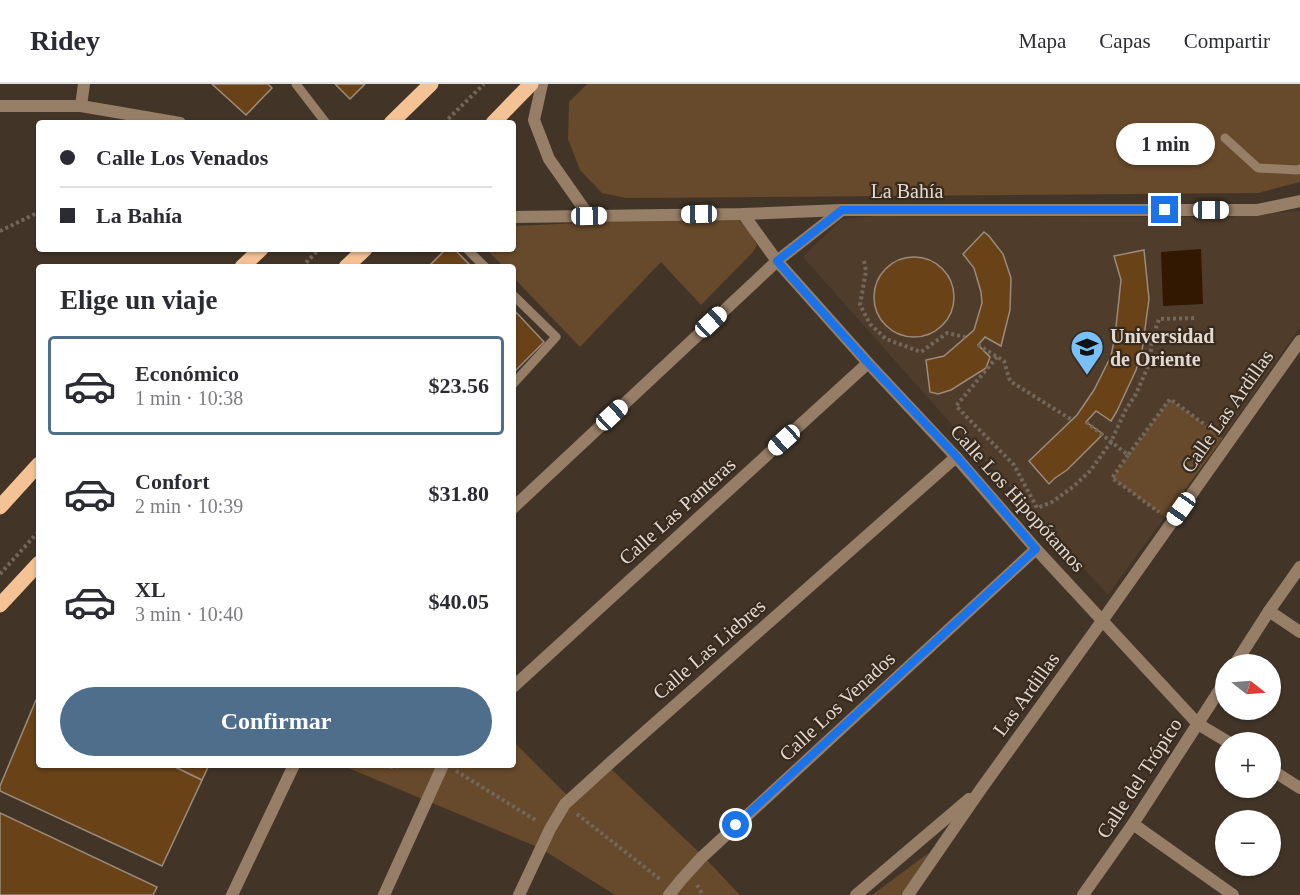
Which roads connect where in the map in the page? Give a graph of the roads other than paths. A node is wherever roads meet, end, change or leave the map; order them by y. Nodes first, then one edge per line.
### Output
1 (84, 84) edge
2 (296, 84) edge
3 (431, 84) edge
4 (531, 84) edge
5 (542, 84) edge
6 (0, 106) edge
7 (81, 106) junction
8 (156, 120) edge
9 (324, 120) edge
10 (394, 120) edge
11 (496, 120) edge
12 (1225, 138) dead end
13 (1300, 169) edge
14 (1300, 201) edge
15 (842, 210) junction
16 (743, 214) junction
17 (589, 216) junction
18 (516, 217) edge
19 (256, 252) edge
20 (362, 252) edge
21 (470, 252) edge
22 (777, 261) junction
23 (245, 264) edge
24 (349, 264) edge
25 (482, 264) edge
26 (516, 298) edge
27 (1300, 341) edge
28 (868, 363) junction
29 (516, 381) edge
30 (956, 456) junction
31 (36, 472) edge
32 (516, 505) edge
33 (0, 507) edge
34 (1036, 549) junction
35 (36, 566) edge
36 (1300, 567) edge
37 (0, 605) edge
38 (1269, 611) junction
39 (1102, 621) junction
40 (1300, 632) edge
41 (1241, 654) edge
42 (516, 684) edge
43 (1215, 697) edge
44 (1198, 724) junction
45 (1215, 734) edge
46 (293, 768) edge
47 (444, 768) edge
48 (1281, 776) edge
49 (1300, 788) edge
50 (981, 789) junction
51 (1133, 825) junction
52 (671, 892) edge
53 (232, 895) edge
54 (384, 895) edge
55 (519, 895) edge
56 (856, 895) edge
57 (908, 895) edge
58 (1083, 895) edge
59 (1233, 895) edge

1 - 7 street
2 - 9 lane
3 - 10 main road
4 - 11 main road
5 - 17 street
6 - 7 street
7 - 8 street
12 - 13 lane
14 - 15 street, La Bahía
15 - 16 street, La Bahía
15 - 22 street
16 - 17 street, La Bahía
16 - 22 street, Calle Los Hipopótamos
17 - 18 street, La Bahía
19 - 23 main road
20 - 24 main road
21 - 25 lane
22 - 28 street, Calle Los Hipopótamos
22 - 32 street
26 - 29 lane
27 - 39 street, Calle Las Ardillas
28 - 30 street, Calle Los Hipopótamos
28 - 42 street, Calle Las Panteras
30 - 34 street, Calle Los Hipopótamos
30 - 55 street, Calle Las Liebres
31 - 33 main road
34 - 39 street, Calle Los Hipopótamos
34 - 52 street, Calle Los Venados
35 - 37 main road
36 - 38 street
38 - 40 street
38 - 41 street
39 - 44 street, Calle Los Hipopótamos
39 - 50 street, Las Ardillas
43 - 44 street, Calle del Trópico
44 - 45 street, Calle Los Hipopótamos
44 - 51 street, Calle del Trópico
46 - 53 street
47 - 54 street
48 - 49 street
50 - 56 street, Las Ardillas
50 - 57 street, Las Ardillas
51 - 58 street, Calle del Trópico
51 - 59 street

